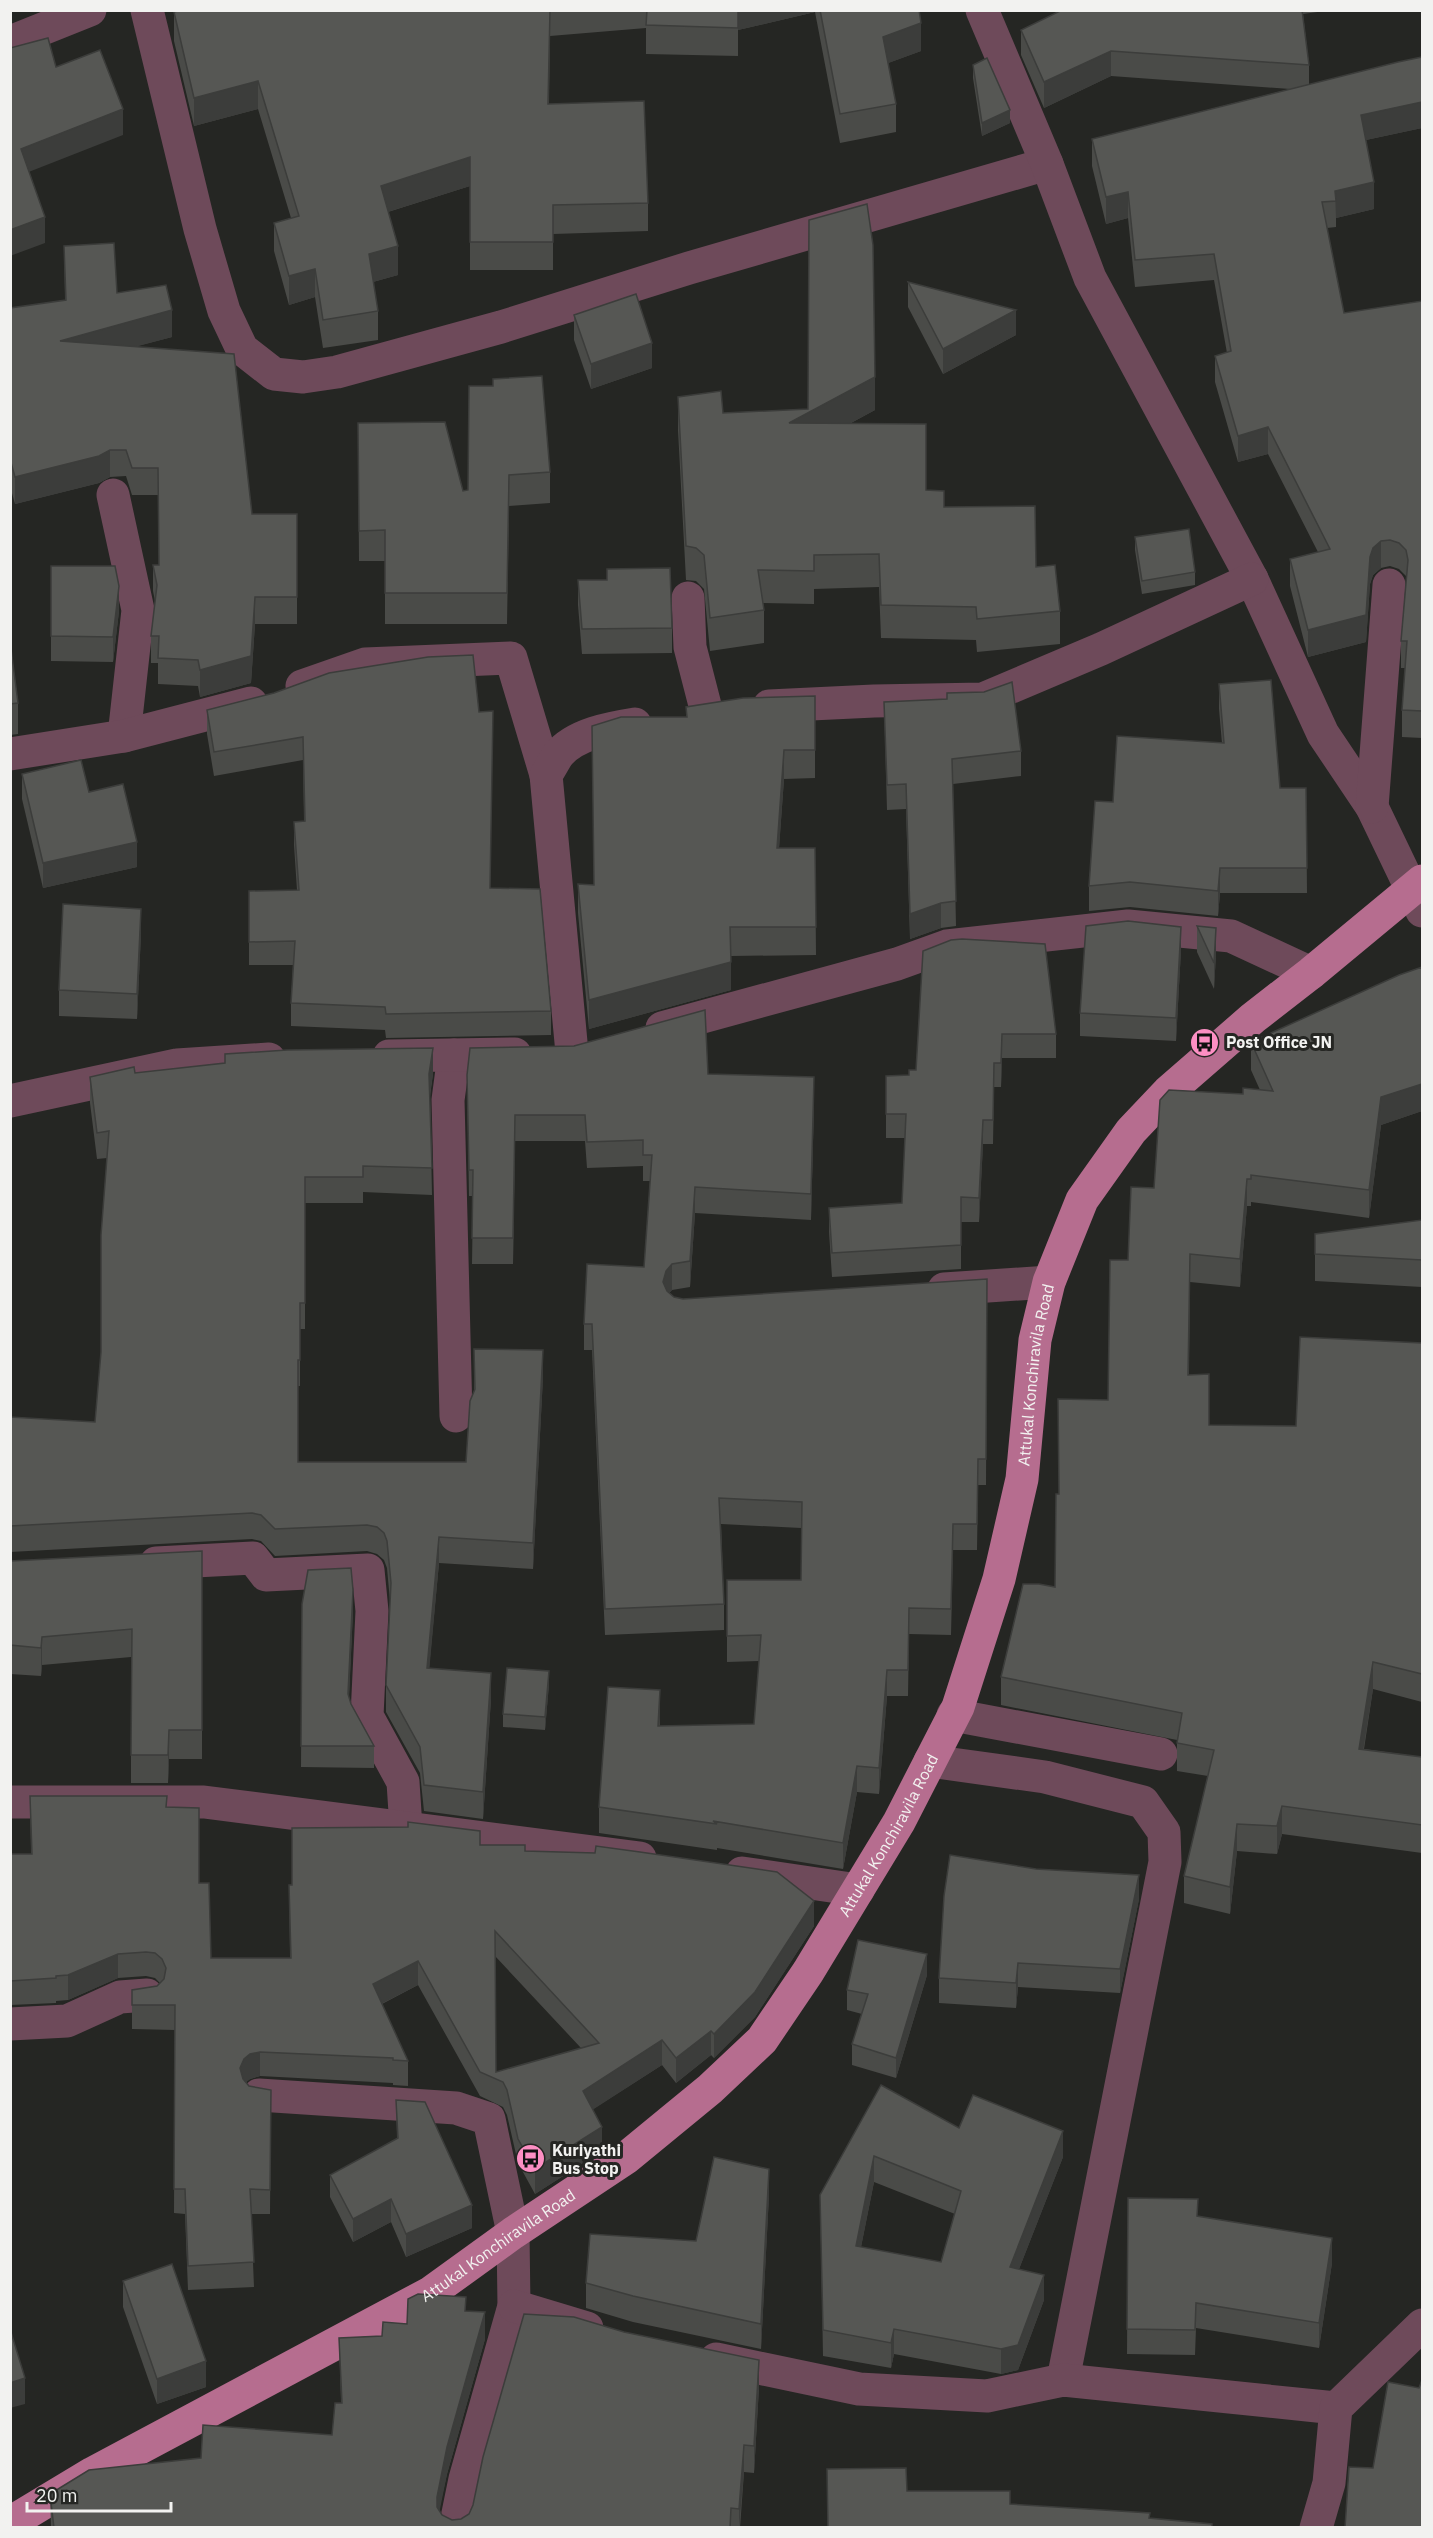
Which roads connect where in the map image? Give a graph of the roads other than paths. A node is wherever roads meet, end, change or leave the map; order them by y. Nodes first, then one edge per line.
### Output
1 (90, 10) edge
2 (147, 10) edge
3 (982, 10) edge
4 (10, 42) edge
5 (1047, 164) junction
6 (113, 495) dead end
7 (1252, 579) junction
8 (1389, 585) dead end
9 (688, 598) dead end
10 (707, 713) junction
11 (124, 736) junction
12 (10, 754) edge
13 (546, 775) junction
14 (1372, 807) junction
15 (1419, 894) edge
16 (1311, 973) junction
17 (638, 1035) edge
18 (605, 1044) edge
19 (572, 1053) junction
20 (454, 1055) junction
21 (358, 1057) edge
22 (298, 1058) edge
23 (11, 1099) edge
24 (1050, 1282) junction
25 (919, 1291) edge
26 (456, 1416) dead end
27 (123, 1565) edge
28 (954, 1715) junction
29 (1161, 1754) dead end
30 (930, 1761) junction
31 (10, 1802) edge
32 (406, 1828) junction
33 (666, 1862) edge
34 (711, 1868) edge
35 (858, 1890) junction
36 (147, 1995) edge
37 (10, 2024) edge
38 (259, 2095) edge
39 (513, 2233) junction
40 (514, 2306) junction
41 (1422, 2325) edge
42 (617, 2337) edge
43 (686, 2352) edge
44 (1063, 2380) junction
45 (1336, 2408) junction
46 (10, 2523) edge
47 (455, 2528) edge
48 (1316, 2528) edge

1 - 4 street
2 - 5 street
3 - 5 street
5 - 7 street
6 - 11 street
7 - 10 street
7 - 14 street
8 - 14 street
9 - 10 street
10 - 13 street
11 - 12 street
11 - 13 street
13 - 19 street
14 - 15 street
15 - 16 main road, Attukal Konchiravila Road
16 - 17 street
16 - 24 main road, Attukal Konchiravila Road
18 - 19 street
19 - 20 street
20 - 21 street
20 - 26 street
22 - 23 street
24 - 25 street
24 - 28 main road, Attukal Konchiravila Road
27 - 32 street
28 - 29 street
28 - 30 main road, Attukal Konchiravila Road
30 - 35 main road, Attukal Konchiravila Road
30 - 44 street
31 - 32 street
32 - 33 street
34 - 35 street
35 - 39 main road, Attukal Konchiravila Road
36 - 37 street
38 - 39 street
39 - 40 street
39 - 46 main road, Attukal Konchiravila Road
40 - 42 street
40 - 47 street
41 - 45 street
43 - 44 street
44 - 45 street
45 - 48 street

